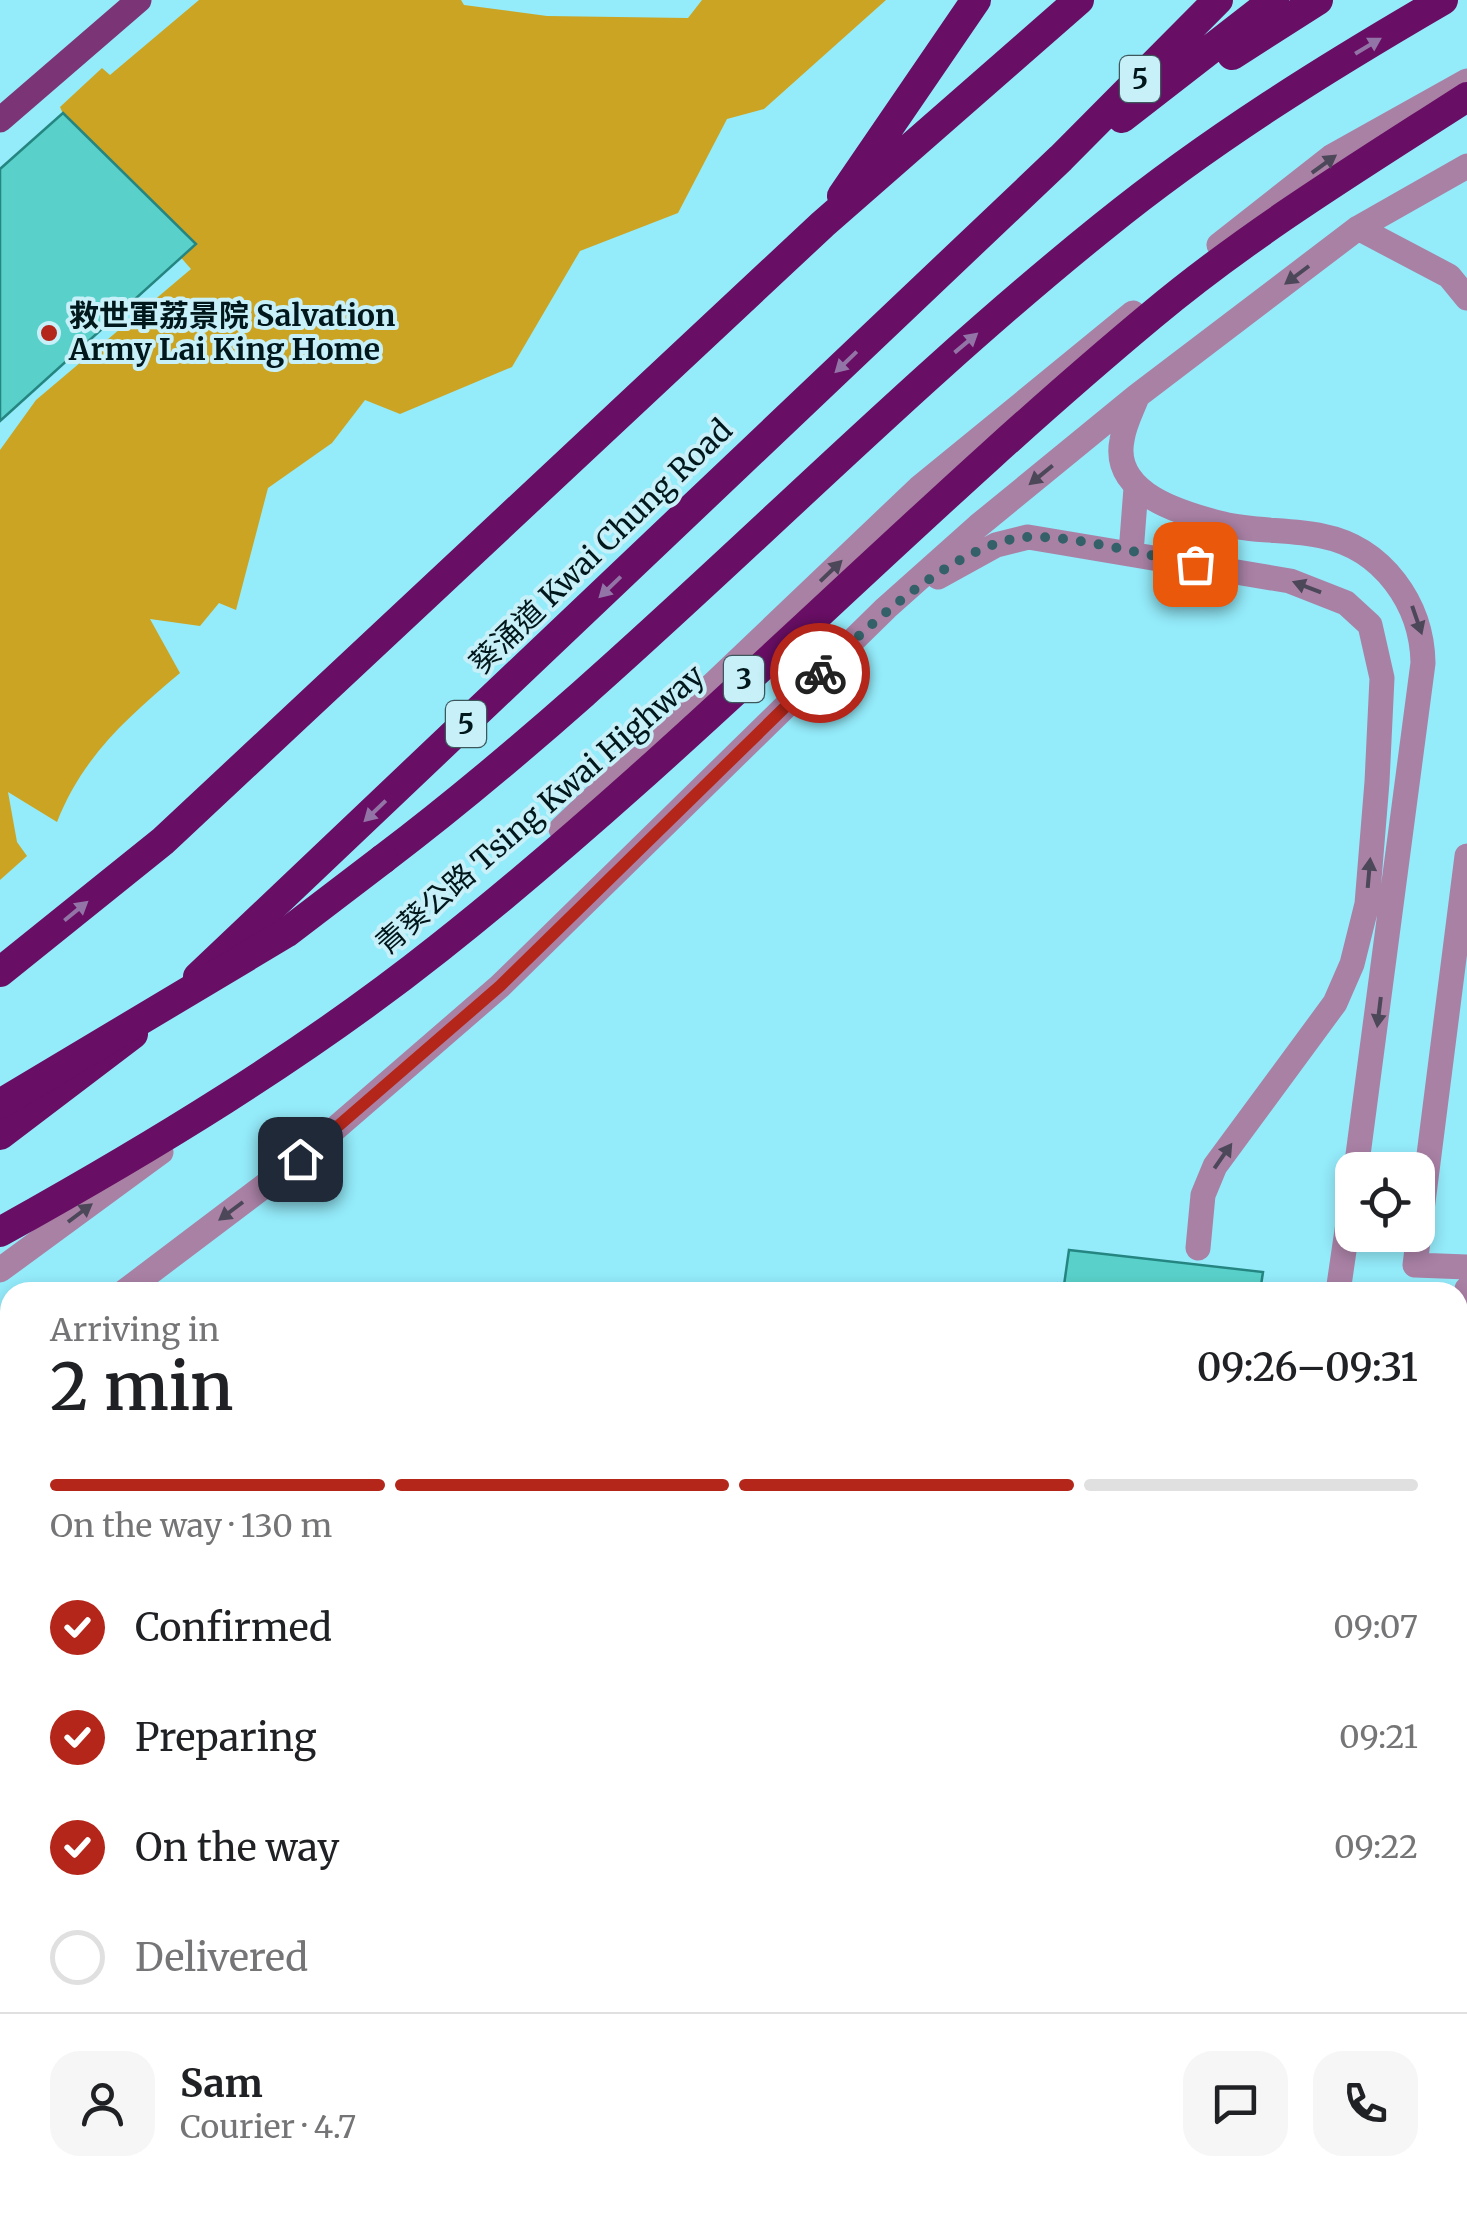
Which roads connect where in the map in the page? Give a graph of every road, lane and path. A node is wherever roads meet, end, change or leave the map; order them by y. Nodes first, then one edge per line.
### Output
1 (140, 0) edge
2 (976, 0) edge
3 (1079, 0) edge
4 (1218, 0) edge
5 (1274, 0) edge
6 (1318, 0) edge
7 (1444, 0) edge
8 (1467, 81) edge
9 (1467, 96) edge
10 (1130, 114) junction
11 (0, 120) edge
12 (1061, 158) junction
13 (1467, 166) edge
14 (823, 224) junction
15 (1358, 228) junction
16 (1467, 298) edge
17 (1138, 396) junction
18 (1136, 488) junction
19 (1131, 553) junction
20 (886, 608) junction
21 (1467, 856) edge
22 (0, 972) edge
23 (0, 1104) edge
24 (0, 1134) edge
25 (1358, 1152) edge
26 (0, 1232) edge
27 (1198, 1248) dead end
28 (1344, 1252) edge
29 (1467, 1267) edge
30 (0, 1270) edge
31 (137, 1282) edge
32 (1339, 1282) edge

1 - 11 main road
2 - 14 highway
3 - 14 highway
4 - 12 highway, 葵涌道 Kwai Chung Road / 5
5 - 10 highway, 葵涌道 Kwai Chung Road
6 - 10 highway
23 -> 7 highway, 青葵公路 Tsing Kwai Highway, bridge
30 -> 8 street
9 - 26 highway, 青葵公路 Tsing Kwai Highway / 3, bridge
10 - 12 highway, 葵涌道 Kwai Chung Road
12 -> 24 highway, 葵涌道 Kwai Chung Road / 5
13 - 15 street
22 -> 14 highway
15 - 16 street
15 -> 17 street
17 - 18 street
17 -> 20 street
18 - 19 street
18 -> 25 street
19 - 20 street
27 -> 19 street
20 -> 31 street
21 - 29 street
28 - 32 street

